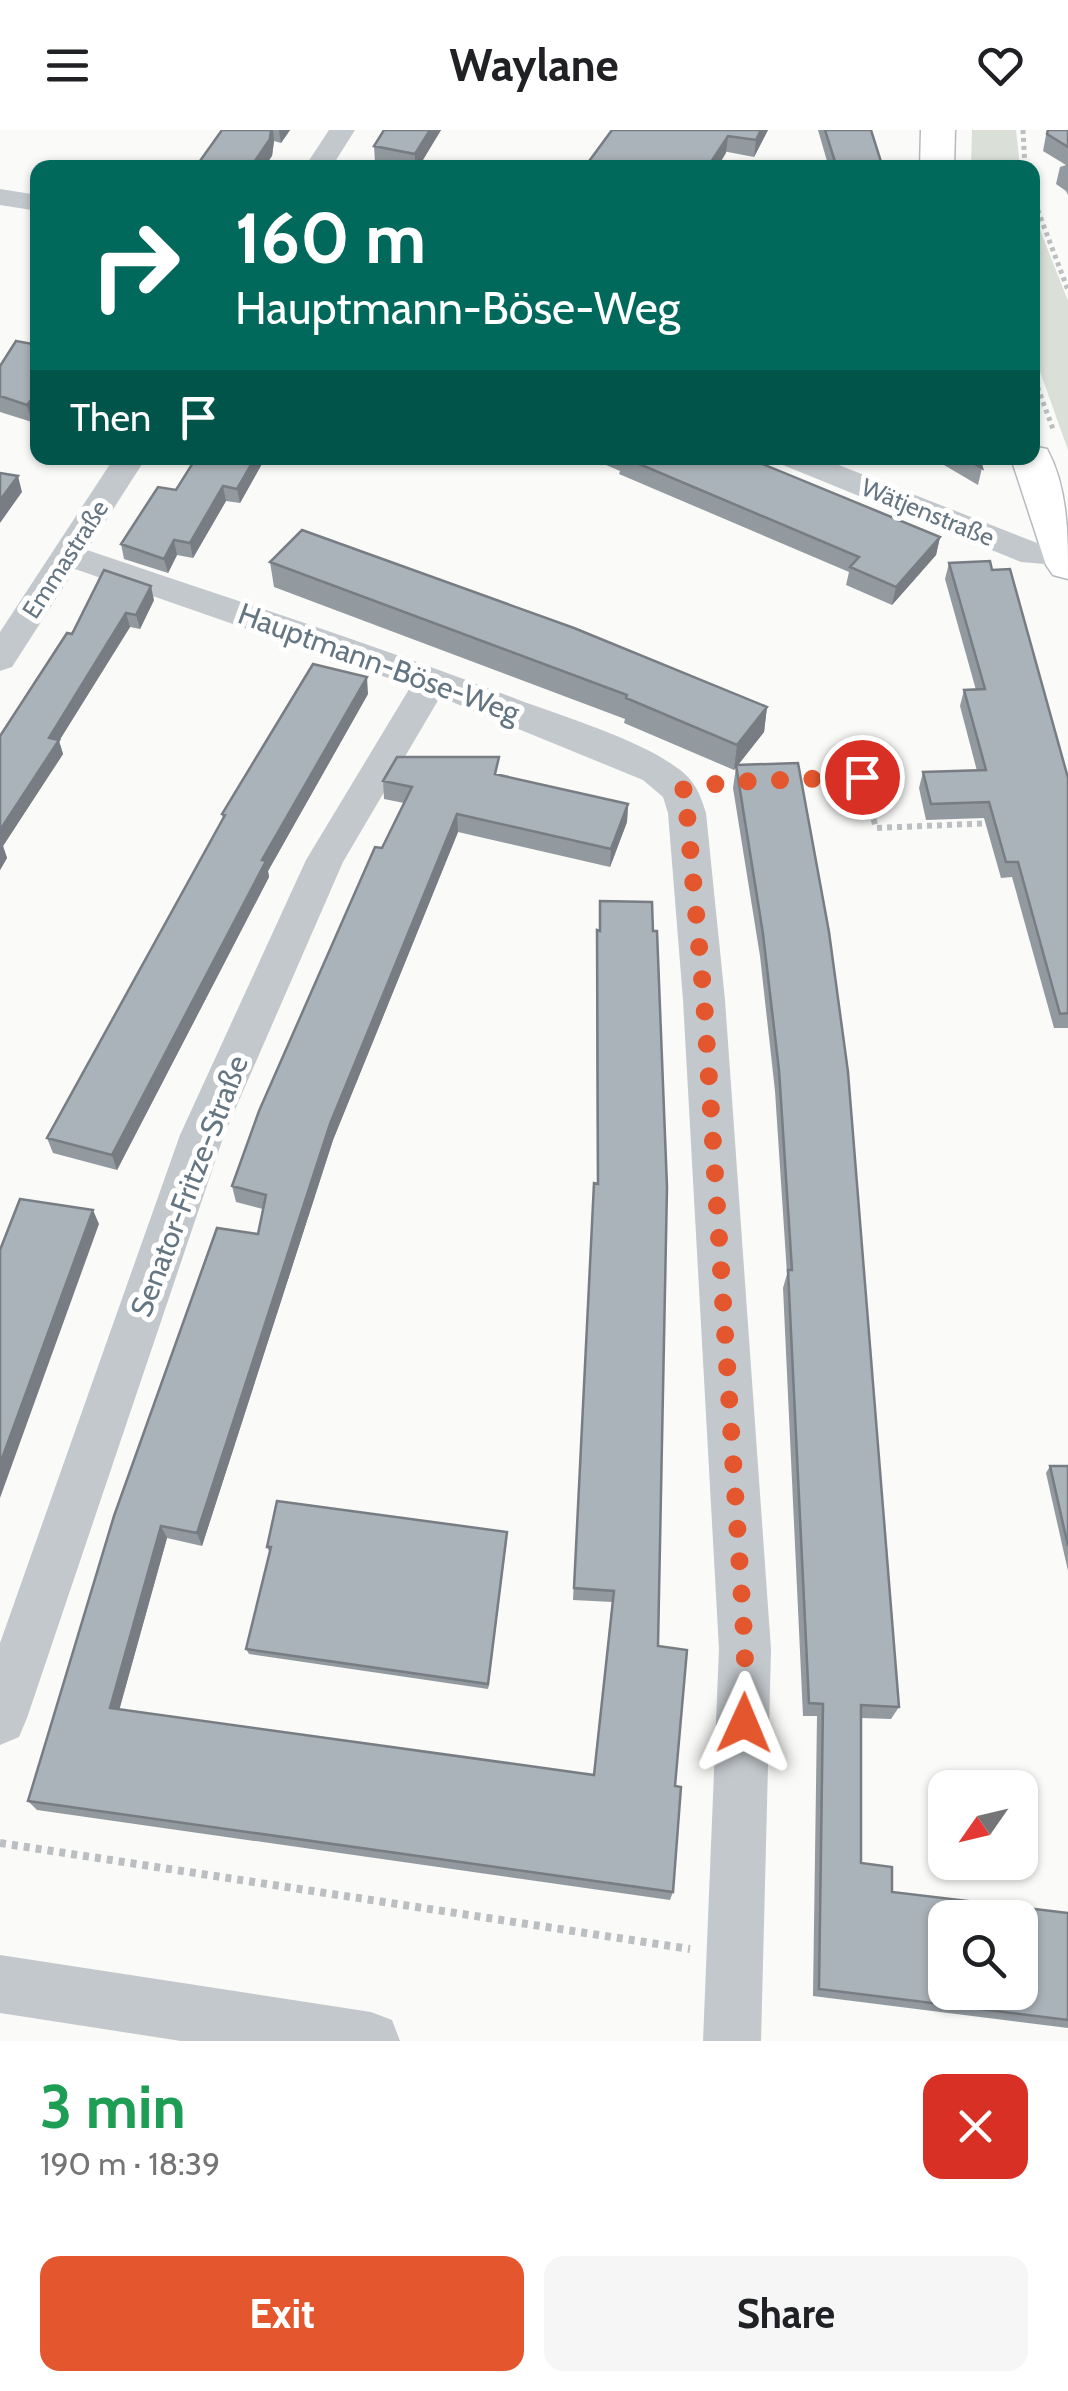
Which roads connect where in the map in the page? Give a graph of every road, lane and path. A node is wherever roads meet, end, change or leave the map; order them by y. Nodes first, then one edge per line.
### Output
1 (342, 130) edge
2 (1023, 130) edge
3 (932, 131) edge
4 (322, 160) edge
5 (936, 160) edge
6 (1025, 160) edge
7 (0, 196) edge
8 (30, 202) edge
9 (1040, 216) edge
10 (1068, 290) edge
11 (1040, 423) edge
12 (1044, 449) edge
13 (126, 465) edge
14 (811, 465) edge
15 (68, 556) junction
16 (1067, 558) edge
17 (0, 660) edge
18 (432, 680) junction
19 (778, 781) edge
20 (1010, 822) edge
21 (0, 1718) edge
22 (0, 1843) edge
23 (735, 1957) junction
24 (0, 1984) edge
25 (372, 2041) edge
26 (732, 2041) edge

1 - 4 street
2 - 6 path
3 - 5 main road
7 - 8 street
9 - 10 path
11 - 12 path
12 - 16 main road
13 - 15 street, Emmastraße
14 - 16 street, Wätjenstraße
15 - 17 street, Emmastraße
15 - 18 street, Hauptmann-Böse-Weg
18 - 21 street, Senator-Fritze-Straße
18 - 23 street, Hauptmann-Böse-Weg
19 - 20 path
22 - 23 path
23 - 26 street, Hauptmann-Böse-Weg
24 - 25 street

